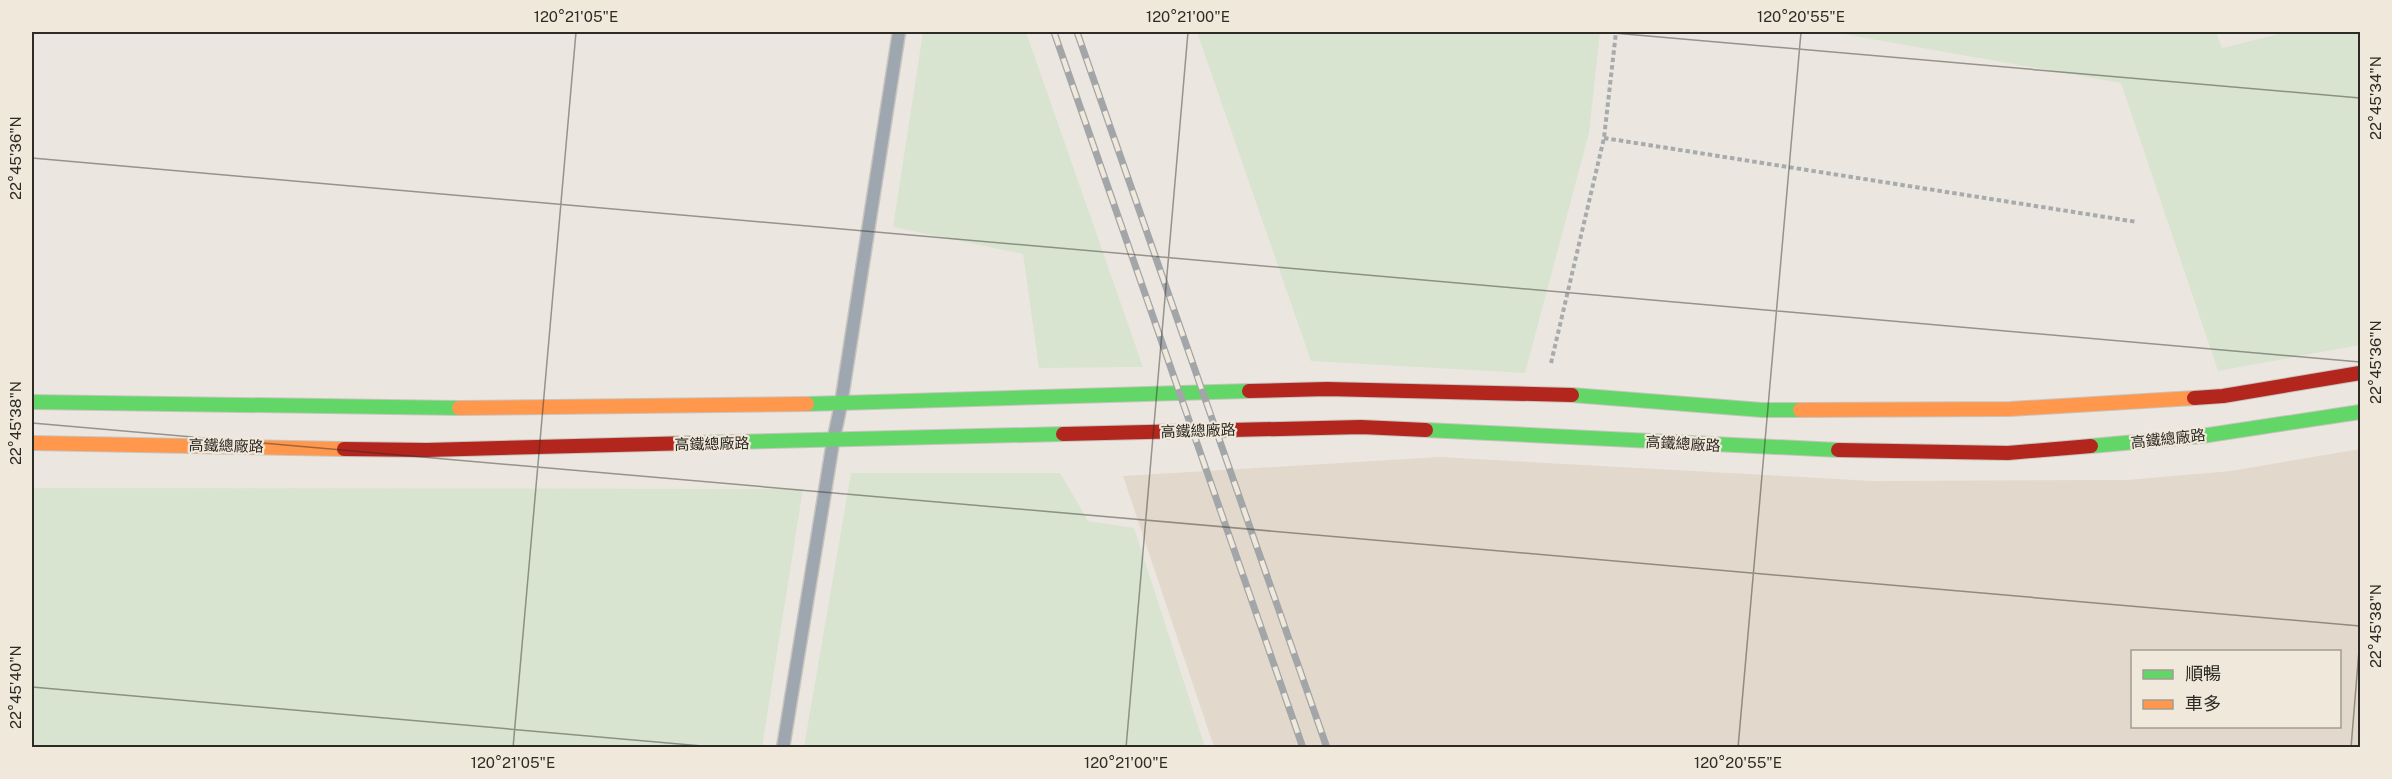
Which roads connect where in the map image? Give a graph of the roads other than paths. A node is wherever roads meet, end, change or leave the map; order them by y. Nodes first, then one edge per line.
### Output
1 (899, 32) edge
2 (2361, 373) edge
3 (32, 402) edge
4 (841, 404) junction
5 (2361, 412) edge
6 (833, 441) junction
7 (32, 443) edge
8 (783, 747) edge

1 - 4 lane
2 - 4 street
3 - 4 street
4 - 6 lane
5 - 6 street, 高鐵總廠路
6 - 7 street, 高鐵總廠路
6 - 8 lane

